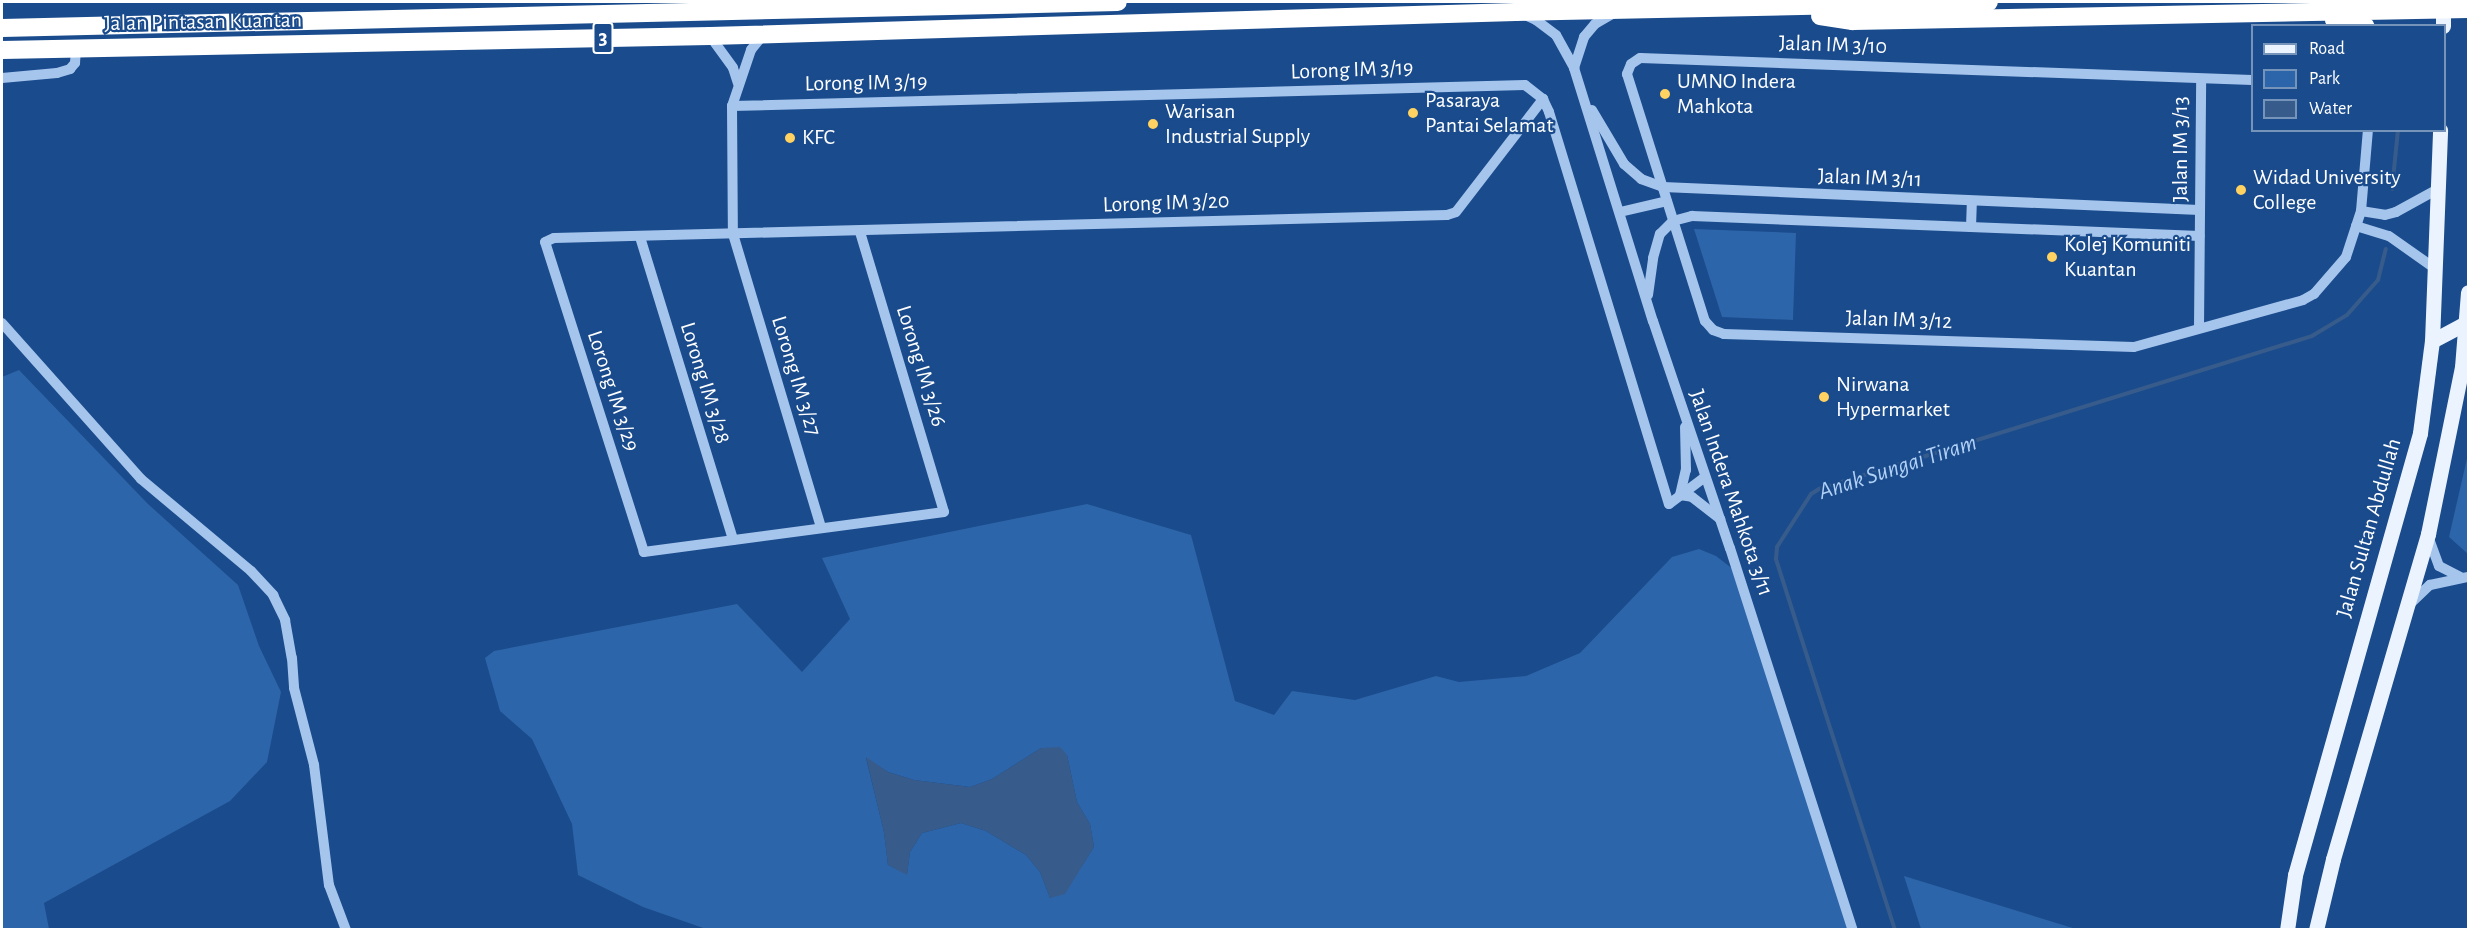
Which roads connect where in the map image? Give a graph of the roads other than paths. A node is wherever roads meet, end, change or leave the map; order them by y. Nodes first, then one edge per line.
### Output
1 (1118, 2) edge
2 (1989, 2) edge
3 (741, 6) edge
4 (807, 6) edge
5 (2408, 6) edge
6 (1767, 9) junction
7 (2469, 9) edge
8 (1619, 10) junction
9 (1516, 12) junction
10 (2443, 12) edge
11 (2293, 13) junction
12 (2354, 24) edge
13 (2, 28) edge
14 (763, 35) junction
15 (710, 36) junction
16 (76, 48) junction
17 (2, 50) edge
18 (1574, 68) junction
19 (2, 78) edge
20 (2201, 79) junction
21 (2251, 80) edge
22 (738, 83) junction
23 (1584, 97) junction
24 (1543, 99) junction
25 (732, 106) junction
26 (2368, 132) edge
27 (2440, 132) edge
28 (1663, 187) junction
29 (2438, 189) junction
30 (1667, 201) junction
31 (1972, 201) junction
32 (2200, 210) junction
33 (2361, 211) junction
34 (1620, 212) junction
35 (1674, 221) junction
36 (2356, 226) junction
37 (1971, 227) junction
38 (860, 232) junction
39 (733, 234) junction
40 (2199, 236) junction
41 (640, 237) junction
42 (545, 242) joint
43 (2433, 267) junction
44 (2469, 292) edge
45 (1653, 321) junction
46 (2, 323) edge
47 (2466, 323) junction
48 (2199, 328) junction
49 (2432, 341) junction
50 (2465, 363) edge
51 (1686, 421) junction
52 (1705, 477) junction
53 (1680, 495) junction
54 (1720, 519) junction
55 (820, 528) junction
56 (2428, 534) junction
57 (733, 540) junction
58 (2465, 577) edge
59 (2406, 608) junction
60 (346, 930) edge
61 (1853, 930) edge
62 (2286, 930) edge
63 (2316, 930) edge

1 - 4 highway, Jalan Pintasan Kuantan / 3
2 - 6 highway, Jalan Pintasan Kuantan / 3
3 - 4 highway, Jalan Pintasan Kuantan / 3
3 - 13 highway, Jalan Pintasan Kuantan / 3
5 - 10 highway
5 - 11 highway
6 - 8 highway, Jalan Pintasan Kuantan / 3
6 - 11 highway
7 - 10 highway
8 - 9 highway, Jalan Pintasan Kuantan / 3
8 - 18 street
9 - 14 highway, Jalan Pintasan Kuantan / 3
9 - 18 street, Jalan Indera Mahkota 3/11
11 - 12 highway
14 - 15 highway, Jalan Pintasan Kuantan / 3
14 - 22 street, Lorong IM 3/27
15 - 16 highway, Jalan Pintasan Kuantan / 3
15 - 22 street
16 - 17 highway, Jalan Pintasan Kuantan / 3
16 - 19 street
18 - 23 street, Jalan Indera Mahkota 3/11
20 - 21 street
20 - 28 street, Jalan IM 3/10
20 - 32 street, Jalan IM 3/13
22 - 25 street, Lorong IM 3/27
23 - 28 street, Jalan IM 3/11
23 - 34 street, Jalan Indera Mahkota 3/11
24 - 25 street, Lorong IM 3/19
24 - 38 street, Lorong IM 3/20
24 - 53 street
25 - 39 street, Lorong IM 3/27
26 - 33 street, Jalan IM 3/12
27 - 29 main road, Jalan Sultan Abdullah
28 - 30 street, Jalan IM 3/10
28 - 31 street, Jalan IM 3/11
29 - 33 street
29 - 43 main road, Jalan Sultan Abdullah
30 - 34 street
30 - 35 street, Jalan IM 3/10
31 - 32 street, Jalan IM 3/11
31 - 37 street
32 - 40 street, Jalan IM 3/13
33 - 36 street, Jalan IM 3/12
34 - 45 street, Jalan Indera Mahkota 3/11
35 - 37 street, Jalan IM 3/11
35 - 45 street
35 - 48 street, Jalan IM 3/12
36 - 43 street
36 - 48 street, Jalan IM 3/12
37 - 40 street, Jalan IM 3/11
38 - 39 street, Lorong IM 3/20
38 - 55 street, Lorong IM 3/26
39 - 41 street, Lorong IM 3/20
39 - 55 street, Lorong IM 3/27
40 - 48 street, Jalan IM 3/13
41 - 42 street, Lorong IM 3/20
41 - 57 street, Lorong IM 3/28
42 - 57 street, Lorong IM 3/29
43 - 49 main road, Jalan Sultan Abdullah
44 - 47 main road
45 - 51 street, Jalan Indera Mahkota 3/11
46 - 60 street
47 - 49 main road
47 - 50 main road
49 - 62 main road, Jalan Sultan Abdullah
50 - 56 main road
51 - 52 street, Jalan Indera Mahkota 3/11
51 - 53 street
52 - 53 street
52 - 54 street, Jalan Indera Mahkota 3/11
53 - 54 street
54 - 61 street, Jalan Indera Mahkota 3/11
55 - 57 street
56 - 58 street
56 - 59 main road
58 - 59 street
59 - 63 main road

